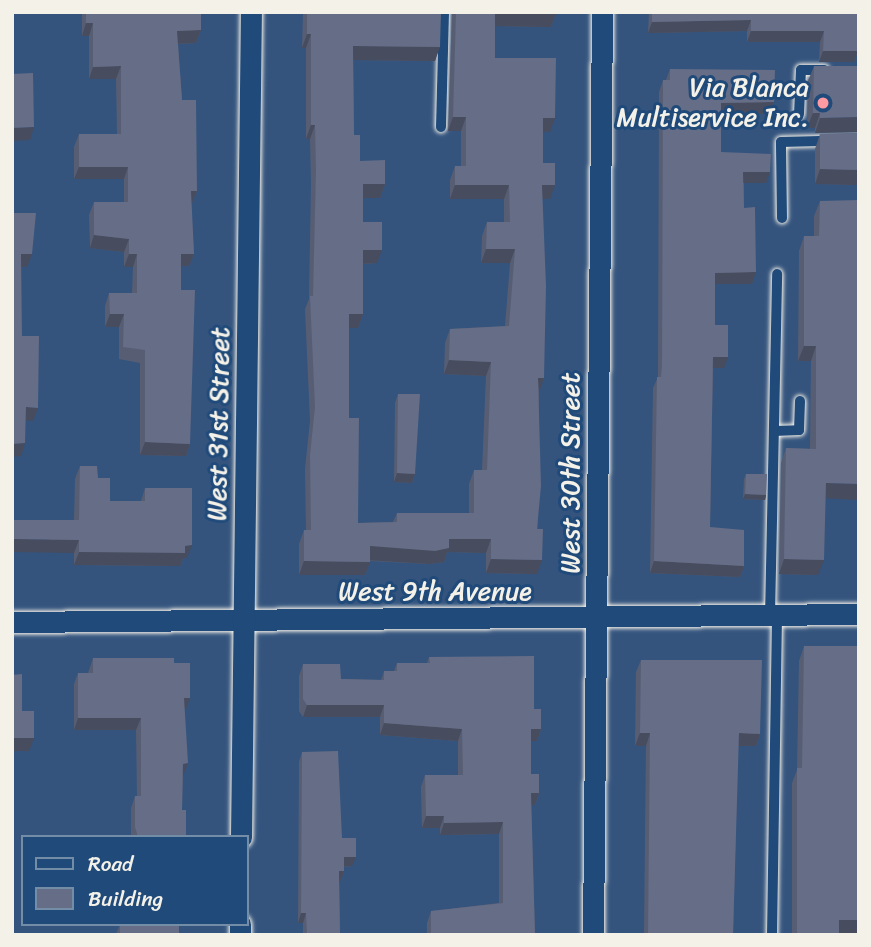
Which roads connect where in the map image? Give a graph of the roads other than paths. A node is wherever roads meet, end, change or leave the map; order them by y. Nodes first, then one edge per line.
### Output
1 (251, 12) edge
2 (444, 12) edge
3 (602, 12) edge
4 (836, 70) edge
5 (799, 114) dead end
6 (441, 127) dead end
7 (859, 140) edge
8 (782, 218) dead end
9 (777, 274) dead end
10 (800, 401) dead end
11 (774, 431) junction
12 (859, 614) edge
13 (773, 616) junction
14 (598, 619) junction
15 (244, 620) junction
16 (12, 622) edge
17 (241, 835) edge
18 (593, 935) edge
19 (772, 935) edge

1 - 15 street, West 31st Street
2 - 6 lane
3 - 14 street, West 30th Street
4 - 5 lane
7 - 8 lane
9 - 11 lane
10 - 11 lane
11 - 13 lane
12 - 13 street, West 9th Avenue
13 - 14 street, West 9th Avenue
13 - 19 lane
14 - 15 street, West 9th Avenue
14 - 18 street, West 30th Street
15 - 16 street, West 9th Avenue
15 - 17 street, West 31st Street

